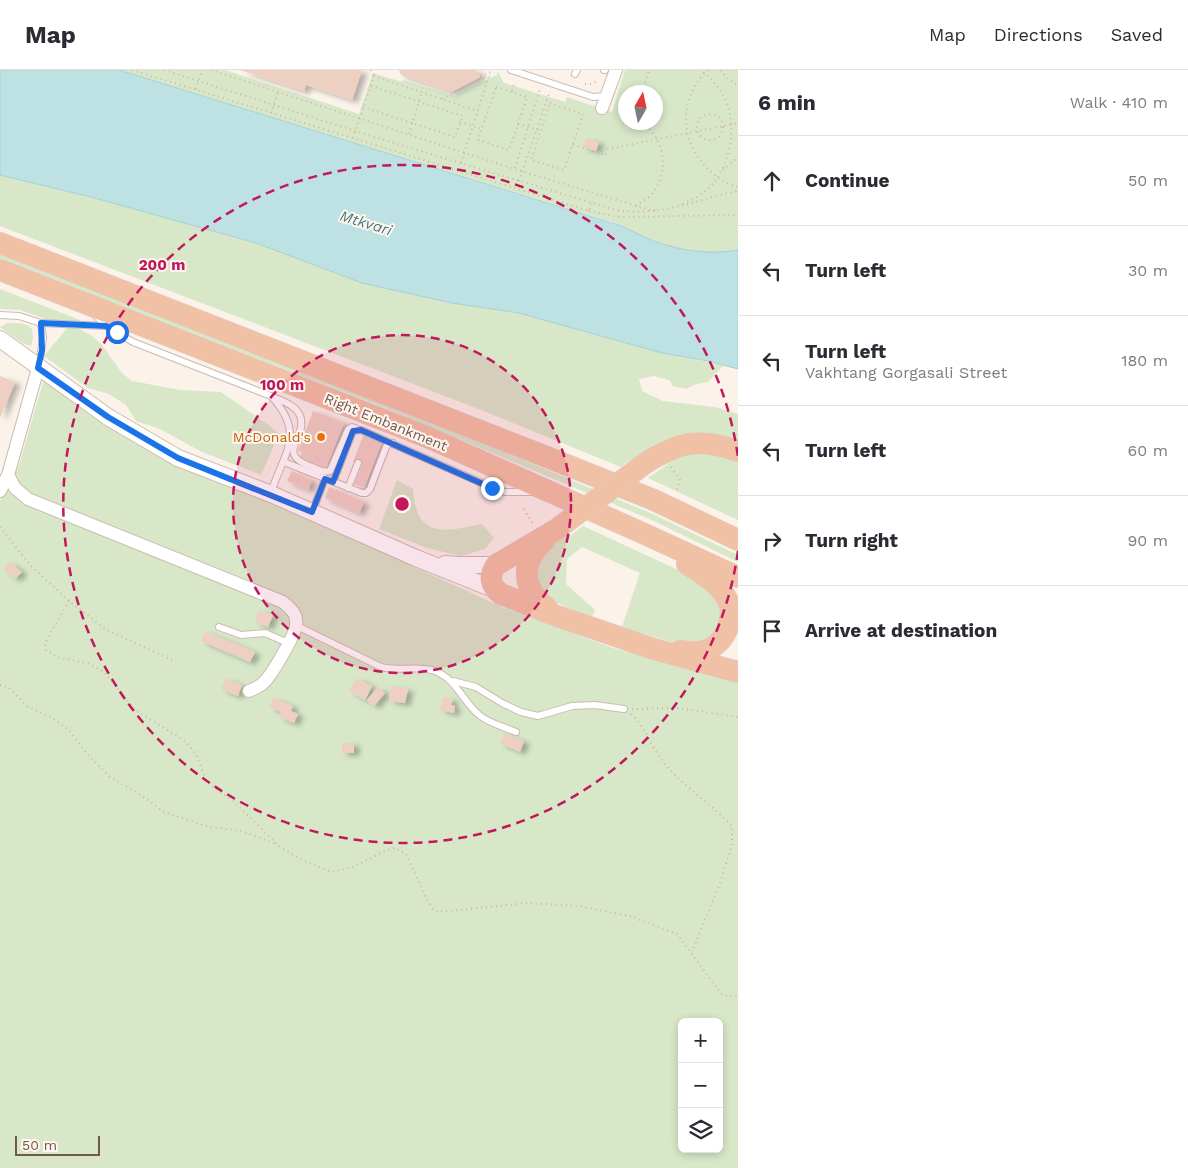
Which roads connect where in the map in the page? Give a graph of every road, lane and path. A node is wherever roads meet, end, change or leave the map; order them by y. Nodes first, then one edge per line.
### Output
1 (132, 70) edge
2 (164, 70) edge
3 (202, 70) edge
4 (211, 70) edge
5 (371, 70) edge
6 (496, 70) edge
7 (511, 70) edge
8 (616, 70) edge
9 (649, 70) edge
10 (702, 70) edge
11 (708, 70) edge
12 (721, 70) edge
13 (490, 71) edge
14 (705, 73) junction
15 (374, 76) junction
16 (485, 78) junction
17 (516, 79) dead end
18 (543, 80) junction
19 (199, 81) junction
20 (553, 84) junction
21 (644, 85) edge
22 (371, 86) junction
23 (738, 86) edge
24 (196, 90) junction
25 (278, 92) junction
26 (422, 92) junction
27 (511, 92) junction
28 (441, 99) junction
29 (419, 102) junction
30 (604, 102) joint
31 (274, 105) junction
32 (363, 107) junction
33 (478, 111) junction
34 (271, 113) junction
35 (360, 118) junction
36 (460, 122) junction
37 (412, 123) junction
38 (738, 123) edge
39 (518, 124) junction
40 (732, 124) junction
41 (472, 126) junction
42 (723, 126) junction
43 (528, 127) junction
44 (482, 129) junction
45 (537, 130) junction
46 (650, 130) edge
47 (355, 131) junction
48 (698, 131) junction
49 (541, 132) junction
50 (688, 133) junction
51 (409, 134) junction
52 (353, 138) junction
53 (657, 139) junction
54 (573, 145) junction
55 (464, 152) junction
56 (738, 156) edge
57 (461, 163) junction
58 (514, 169) junction
59 (523, 171) junction
60 (720, 173) junction
61 (718, 177) junction
62 (519, 181) junction
63 (738, 187) edge
64 (738, 191) edge
65 (592, 203) junction
66 (636, 206) junction
67 (677, 207) junction
68 (664, 210) junction
69 (590, 211) junction
70 (738, 215) edge
71 (665, 216) junction
72 (0, 243) edge
73 (0, 270) edge
74 (81, 301) junction
75 (0, 315) edge
76 (41, 323) junction
77 (106, 326) junction
78 (0, 340) edge
79 (38, 368) junction
80 (271, 396) junction
81 (361, 430) junction
82 (393, 443) junction
83 (738, 451) edge
84 (284, 462) junction
85 (668, 462) dead end
86 (358, 463) dead end
87 (8, 475) junction
88 (325, 479) junction
89 (333, 482) junction
90 (348, 488) junction
91 (0, 491) edge
92 (549, 491) junction
93 (271, 494) junction
94 (675, 494) dead end
95 (524, 509) dead end
96 (312, 512) junction
97 (0, 526) edge
98 (546, 529) junction
99 (649, 536) junction
100 (738, 540) edge
101 (416, 558) junction
102 (501, 562) junction
103 (527, 577) junction
104 (738, 577) edge
105 (501, 593) junction
106 (69, 601) junction
107 (554, 615) junction
108 (297, 626) junction
109 (219, 627) dead end
110 (288, 643) junction
111 (654, 649) junction
112 (176, 662) dead end
113 (738, 672) edge
114 (453, 681) junction
115 (0, 685) edge
116 (249, 691) dead end
117 (624, 709) junction
118 (738, 716) edge
119 (516, 732) dead end
120 (279, 846) junction
121 (692, 952) junction
122 (738, 998) edge

1 - 24 path
2 - 19 path
3 - 19 path
4 - 25 path
5 - 15 path
6 - 13 path
7 - 18 lane
8 - 30 street
9 - 21 path
10 - 14 path
11 - 14 path
12 - 23 path
13 - 16 path
14 - 40 path
14 - 50 path
15 - 22 path
15 - 26 path
16 - 28 path
16 - 33 path
17 - 27 path
18 - 20 lane
18 - 43 path
19 - 24 path
19 - 31 path
20 - 30 lane
20 - 45 path
22 - 29 path
22 - 32 path
24 - 34 path
25 - 31 path
25 - 35 path
26 - 28 path
26 - 29 path
27 - 39 path
27 - 44 path
28 - 33 path
29 - 36 path
29 - 37 path
31 - 34 path
31 - 47 path
32 - 35 path
32 - 37 path
33 - 41 path
34 - 52 path
35 - 47 path
35 - 51 path
36 - 37 path
36 - 41 path
37 - 51 path
38 - 40 path
39 - 43 path
39 - 44 path
40 - 42 path
40 - 60 path
41 - 44 path
41 - 55 path
42 - 48 path
42 - 48 path
42 - 48 path
43 - 45 path
43 - 58 path
45 - 49 path
45 - 59 path
46 - 53 path
47 - 52 path
47 - 57 path
48 - 50 path
49 - 54 path
49 - 54 path
50 - 53 path
50 - 61 path
51 - 55 path
52 - 69 path
53 - 54 path
53 - 66 path
55 - 57 path
55 - 58 path
56 - 60 path
57 - 62 path
58 - 59 path
59 - 62 path
59 - 66 path
60 - 61 path
61 - 63 path
61 - 67 path
62 - 65 path
64 - 67 path
65 - 68 path
65 - 69 path
66 - 68 path
67 - 68 path
68 - 71 path
69 - 71 path
70 - 71 path
72 - 100 highway, Right Embankment
73 - 74 highway, Right Embankment
74 - 77 lane
74 - 92 highway, Right Embankment
75 - 76 lane
76 - 77 lane
76 - 79 lane
77 - 80 lane
78 - 79 street
79 - 87 street
79 - 93 street
80 - 81 lane
80 - 84 lane
81 - 82 lane
81 - 89 lane
82 - 90 lane
82 - 92 lane
83 - 98 highway, bridge
84 - 88 lane
84 - 93 lane
85 - 94 path
86 - 90 lane
87 - 91 street
87 - 108 street
88 - 89 lane
88 - 96 lane
89 - 90 lane
92 - 99 highway, Right Embankment
93 - 96 street
95 - 98 path
96 - 101 street
97 - 106 path
98 - 102 highway
98 - 103 highway
99 - 104 highway, Right Embankment
99 - 111 highway
101 - 102 street
101 - 105 street
102 - 103 highway
102 - 105 highway
103 - 105 highway
103 - 107 highway
105 - 107 highway
106 - 112 path
106 - 120 path
107 - 111 highway
108 - 110 street
108 - 114 lane
109 - 110 lane
110 - 116 street
111 - 113 highway
114 - 117 lane
114 - 119 lane
115 - 120 path
117 - 118 path
117 - 121 path
120 - 121 path
121 - 122 path

